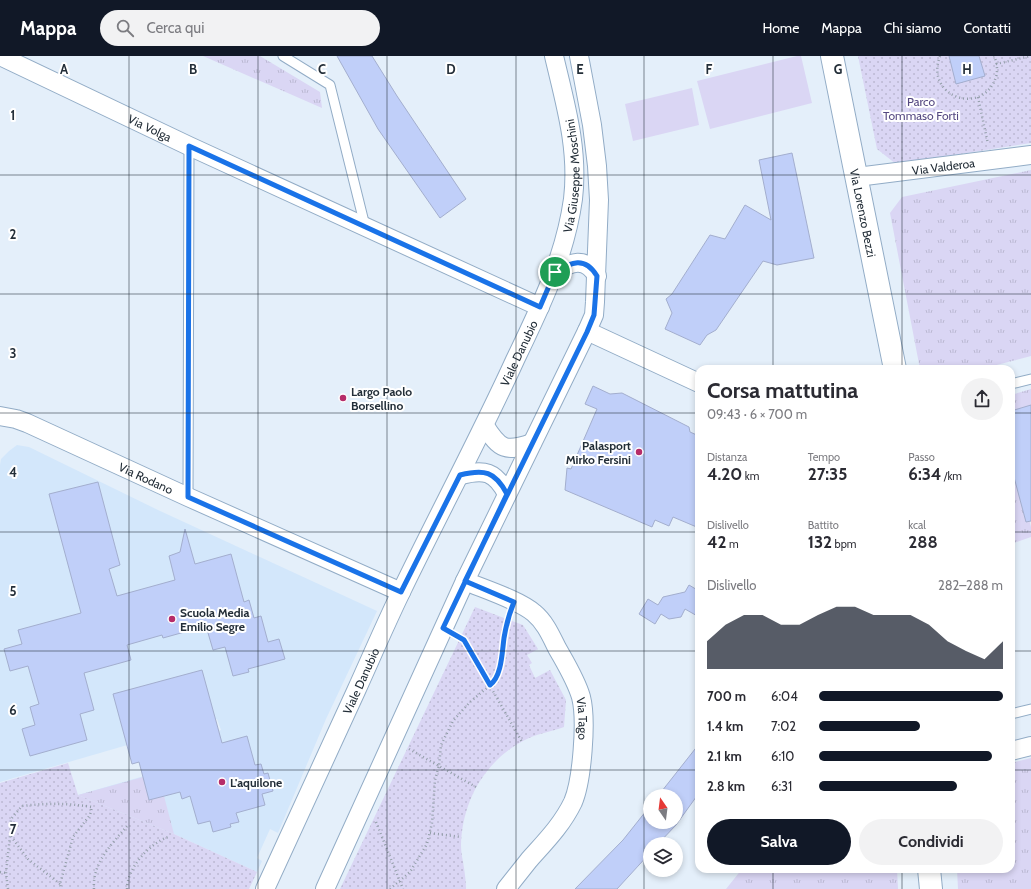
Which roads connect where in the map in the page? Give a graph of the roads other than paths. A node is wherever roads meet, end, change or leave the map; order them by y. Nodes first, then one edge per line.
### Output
1 (0, 56) edge
2 (283, 56) edge
3 (554, 56) edge
4 (579, 56) edge
5 (832, 56) edge
6 (189, 146) junction
7 (1031, 155) edge
8 (856, 177) junction
9 (365, 227) junction
10 (555, 272) junction
11 (597, 276) junction
12 (540, 307) junction
13 (587, 332) junction
14 (894, 365) edge
15 (1031, 379) edge
16 (695, 381) edge
17 (1015, 383) edge
18 (0, 416) edge
19 (485, 426) junction
20 (532, 443) junction
21 (460, 475) junction
22 (507, 494) junction
23 (188, 497) junction
24 (465, 581) junction
25 (401, 592) junction
26 (1031, 709) edge
27 (1015, 713) edge
28 (1031, 746) edge
29 (1015, 751) edge
30 (929, 873) edge
31 (265, 889) edge
32 (325, 889) edge
33 (506, 889) edge
34 (931, 889) edge

1 - 6 street, Via Volga
2 - 9 lane
3 - 10 street, Via Giuseppe Moschini
4 - 11 street, Via Giuseppe Moschini
5 - 8 street, Via Lorenzo Bezzi
6 - 9 street, Via Volga
6 - 23 lane
7 - 8 street, Via Valderoa
8 - 14 street, Via Lorenzo Bezzi
9 - 12 street, Via Volga
10 - 11 street
10 - 12 street, Viale Danubio
11 - 13 street
12 - 19 street, Viale Danubio
13 - 16 street
13 - 20 street
15 - 17 lane
18 - 23 street, Via Rodano
19 - 20 street
19 - 21 street, Viale Danubio
20 - 22 street
21 - 22 street
21 - 25 street, Viale Danubio
22 - 24 street
23 - 25 street, Via Rodano
24 - 32 street
24 - 33 street, Via Tago
25 - 31 street, Viale Danubio
26 - 27 lane
28 - 29 street
30 - 34 street

